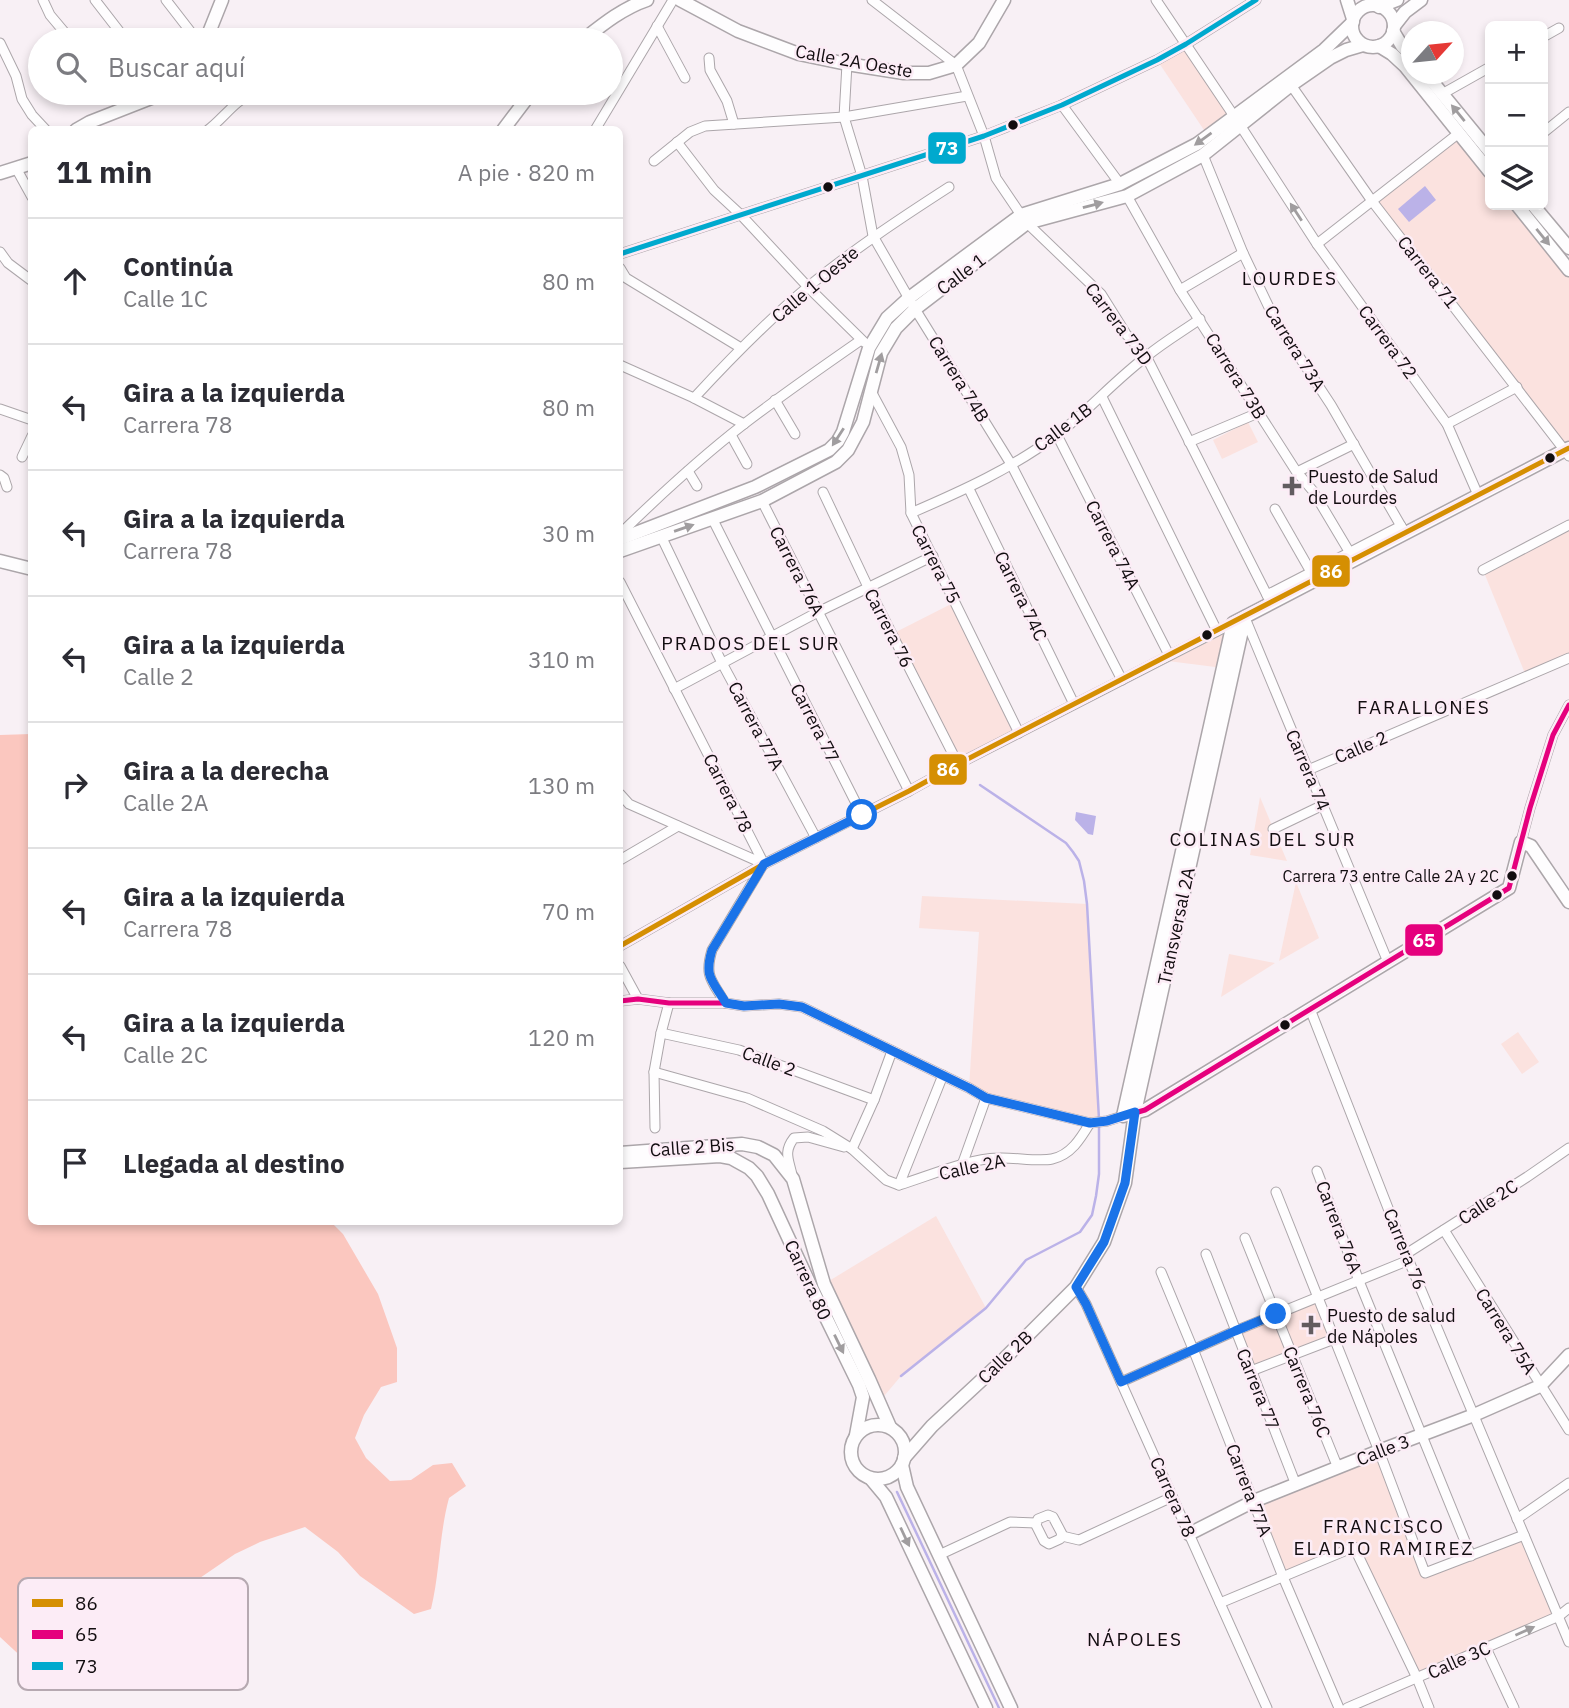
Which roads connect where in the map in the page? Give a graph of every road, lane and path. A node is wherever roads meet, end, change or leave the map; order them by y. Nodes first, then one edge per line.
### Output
1 (43, 0) edge
2 (95, 0) edge
3 (166, 0) edge
4 (222, 0) edge
5 (647, 0) edge
6 (673, 0) edge
7 (680, 0) edge
8 (872, 0) edge
9 (1004, 0) edge
10 (1156, 0) edge
11 (1256, 0) edge
12 (1348, 0) edge
13 (1397, 0) edge
14 (1421, 0) edge
15 (1372, 4) edge
16 (1353, 20) junction
17 (657, 26) junction
18 (61, 28) edge
19 (115, 28) edge
20 (188, 28) edge
21 (211, 28) edge
22 (598, 28) edge
23 (1393, 28) junction
24 (1559, 28) dead end
25 (1548, 34) edge
26 (0, 43) edge
27 (1186, 44) junction
28 (1401, 44) edge
29 (1363, 45) junction
30 (1379, 46) junction
31 (709, 58) dead end
32 (847, 64) junction
33 (956, 65) junction
34 (1485, 70) edge
35 (685, 78) dead end
36 (623, 83) edge
37 (1434, 84) edge
38 (1291, 85) junction
39 (1442, 94) junction
40 (967, 96) junction
41 (133, 105) edge
42 (233, 105) edge
43 (523, 105) edge
44 (610, 105) edge
45 (1062, 105) junction
46 (1569, 112) edge
47 (844, 117) junction
48 (1237, 121) junction
49 (734, 124) junction
50 (42, 126) edge
51 (83, 126) edge
52 (213, 126) edge
53 (510, 126) edge
54 (597, 126) edge
55 (1548, 129) edge
56 (1459, 133) junction
57 (984, 136) junction
58 (677, 142) junction
59 (1486, 147) edge
60 (1203, 155) junction
61 (654, 161) dead end
62 (28, 164) edge
63 (1485, 166) edge
64 (16, 168) junction
65 (0, 173) edge
66 (862, 176) junction
67 (949, 187) dead end
68 (28, 190) edge
69 (1123, 190) junction
70 (1373, 201) junction
71 (1521, 210) edge
72 (1537, 210) edge
73 (741, 215) junction
74 (1024, 219) junction
75 (873, 236) junction
76 (1317, 244) junction
77 (1569, 248) edge
78 (0, 252) edge
79 (623, 253) edge
80 (1243, 253) junction
81 (1569, 270) edge
82 (623, 273) edge
83 (28, 278) edge
84 (808, 287) junction
85 (1180, 290) junction
86 (912, 303) junction
87 (1200, 319) junction
88 (865, 344) junction
89 (741, 348) junction
90 (1146, 356) junction
91 (623, 366) edge
92 (1517, 387) junction
93 (871, 391) junction
94 (1102, 397) junction
95 (694, 398) junction
96 (775, 400) junction
97 (0, 409) edge
98 (1258, 413) junction
99 (28, 419) edge
100 (744, 424) junction
101 (1447, 424) junction
102 (794, 434) dead end
103 (731, 435) junction
104 (1057, 435) junction
105 (1189, 442) junction
106 (28, 444) edge
107 (1354, 444) junction
108 (1568, 451) edge
109 (22, 457) dead end
110 (747, 464) dead end
111 (1011, 464) junction
112 (688, 471) junction
113 (1297, 472) junction
114 (0, 475) edge
115 (697, 486) dead end
116 (7, 487) dead end
117 (969, 488) junction
118 (823, 492) dead end
119 (1478, 495) junction
120 (762, 501) junction
121 (653, 502) junction
122 (1275, 509) dead end
123 (911, 513) junction
124 (712, 518) junction
125 (1569, 525) edge
126 (1403, 530) junction
127 (659, 531) junction
128 (623, 534) edge
129 (623, 537) edge
130 (623, 549) edge
131 (1350, 553) junction
132 (933, 556) junction
133 (0, 561) edge
134 (28, 568) edge
135 (1483, 570) dead end
136 (1311, 572) junction
137 (868, 587) junction
138 (623, 588) edge
139 (1269, 599) junction
140 (818, 612) junction
141 (1239, 620) junction
142 (1217, 631) junction
143 (772, 636) junction
144 (1169, 655) junction
145 (1569, 658) edge
146 (722, 663) junction
147 (1122, 680) junction
148 (674, 689) junction
149 (1074, 704) junction
150 (1569, 705) edge
151 (1019, 733) junction
152 (958, 764) junction
153 (1308, 771) junction
154 (909, 791) junction
155 (623, 797) edge
156 (1323, 805) junction
157 (862, 815) junction
158 (678, 826) junction
159 (1273, 829) dead end
160 (816, 838) junction
161 (1521, 842) junction
162 (623, 858) edge
163 (764, 864) junction
164 (1569, 902) edge
165 (623, 944) edge
166 (1388, 962) junction
167 (623, 972) edge
168 (638, 999) junction
169 (623, 1001) edge
170 (669, 1003) junction
171 (726, 1003) junction
172 (1310, 1009) junction
173 (661, 1033) junction
174 (892, 1051) junction
175 (654, 1072) junction
176 (943, 1075) junction
177 (986, 1098) junction
178 (874, 1100) junction
179 (1129, 1114) junction
180 (1090, 1123) junction
181 (655, 1128) dead end
182 (1569, 1148) edge
183 (852, 1149) junction
184 (623, 1153) edge
185 (711, 1156) joint
186 (623, 1163) edge
187 (961, 1165) junction
188 (1317, 1171) dead end
189 (793, 1179) junction
190 (899, 1185) junction
191 (1276, 1192) dead end
192 (1444, 1230) junction
193 (1245, 1238) dead end
194 (1206, 1254) dead end
195 (1408, 1257) junction
196 (1161, 1272) dead end
197 (1360, 1281) junction
198 (1076, 1287) junction
199 (1318, 1298) junction
200 (1276, 1314) junction
201 (1235, 1331) junction
202 (1334, 1339) junction
203 (1194, 1349) junction
204 (1293, 1355) junction
205 (1569, 1355) edge
206 (1251, 1371) junction
207 (1121, 1382) junction
208 (1540, 1386) junction
209 (1474, 1415) junction
210 (932, 1426) junction
211 (893, 1430) junction
212 (1569, 1430) edge
213 (856, 1435) junction
214 (1422, 1435) junction
215 (1379, 1451) junction
216 (903, 1462) junction
217 (1338, 1468) junction
218 (871, 1479) junction
219 (1569, 1483) edge
220 (1296, 1485) junction
221 (1172, 1496) junction
222 (1254, 1502) junction
223 (1517, 1519) junction
224 (1036, 1523) junction
225 (1189, 1534) junction
226 (1524, 1535) junction
227 (1062, 1536) junction
228 (939, 1555) junction
229 (1471, 1556) junction
230 (1283, 1577) junction
231 (1220, 1603) junction
232 (1569, 1608) edge
233 (1559, 1616) junction
234 (1569, 1642) edge
235 (1486, 1648) junction
236 (1417, 1678) junction
237 (986, 1708) edge
238 (1011, 1708) edge
239 (1267, 1708) edge
240 (1339, 1708) edge
241 (1346, 1708) edge
242 (1429, 1708) edge
243 (1514, 1708) edge

1 - 18 street
2 - 19 street
3 - 20 street
4 - 21 street
5 - 22 street
6 - 17 street
7 - 32 street, Calle 2A Oeste
8 - 33 street
9 - 33 street
10 - 27 street, Carrera 72
11 - 27 street
12 - 16 street
13 - 15 street
14 - 23 street
15 - 16 street
15 - 23 street
16 - 29 street
16 - 48 street, Calle 1
17 - 35 street
17 - 36 street
23 - 28 street
23 - 30 street
24 - 25 street
26 - 50 street
27 - 45 street
27 - 48 street, Carrera 72
29 - 30 street
29 - 38 street, Calle 1
30 - 56 street
31 - 49 street
32 - 33 street, Calle 2A Oeste
32 - 47 street, Carrera 74B
33 - 40 street, Carrera 73D
34 - 39 street
37 - 39 street
38 - 48 street, Calle 1
38 - 70 street, Carrera 71
59 -> 39 street
40 - 47 street
40 - 57 street, Carrera 73D
41 - 51 street
42 - 52 street
43 - 53 street
44 - 54 street
45 - 57 street
45 - 69 street, Carrera 73B
46 - 55 street
47 - 49 street
47 - 66 street, Carrera 74B
48 - 60 street, Calle 1
48 -> 69 street, Calle 1
76 -> 48 street, Carrera 72
49 - 58 street
56 - 63 street
56 - 70 street
57 - 66 street
57 - 74 street, Carrera 73D
58 - 61 street
58 - 73 street
60 - 69 street, Calle 1
60 - 80 street, Carrera 73A
62 - 64 street
64 - 65 street
64 - 68 street
66 - 73 street
66 - 75 street, Carrera 74B
67 - 75 street, Calle 1 Oeste
69 - 74 street, Calle 1
69 - 85 street, Carrera 73B
70 - 76 street
70 - 92 street, Carrera 71
71 -> 81 street
72 - 77 street
73 - 79 street
73 - 84 street
74 - 86 street, Calle 1
74 - 90 street, Carrera 73D
75 - 84 street, Calle 1 Oeste
75 - 86 street, Carrera 74B
76 - 101 street, Carrera 72
78 - 83 street
80 - 85 street
80 - 107 street, Carrera 73A
82 - 89 street
84 - 88 street
84 - 89 street, Calle 1 Oeste
85 - 87 street, Carrera 73B
86 - 88 street, Calle 1
93 -> 86 street, Calle 1
86 - 111 street, Carrera 74B
87 - 90 street, Calle 1B
87 - 98 street, Carrera 73B
88 - 96 street, Calle 1
88 -> 127 street, Calle 1
89 - 95 street, Calle 1 Oeste
90 - 94 street, Calle 1B
90 - 105 street, Carrera 73D
91 - 95 street
92 - 101 street
92 - 108 street, Carrera 71
93 - 120 street, Calle 1
93 - 123 street, Carrera 75
94 - 104 street, Calle 1B
94 - 142 street
95 - 100 street
96 - 100 street, Calle 1
96 - 102 street
97 - 99 street
98 - 105 street
98 - 113 street, Carrera 73B
100 - 103 street, Calle 1
101 - 119 street, Carrera 72
103 - 110 street
103 - 112 street, Calle 1
104 - 111 street, Calle 1B
104 - 144 street, Carrera 74A
105 - 139 street, Carrera 73D
106 - 109 street
107 - 113 street
107 - 126 street, Carrera 73A
108 - 119 street
111 - 117 street, Calle 1B
111 - 147 street, Carrera 74B
112 - 115 street
112 - 121 street, Calle 1
113 - 131 street, Carrera 73B
114 - 116 street
117 - 123 street, Calle 1B
117 - 149 street, Carrera 74C
118 - 137 street, Carrera 76
119 - 126 street
120 - 124 street, Calle 1
120 - 140 street, Carrera 76A
121 - 127 street, Carrera 77A
121 - 128 street, Calle 1
122 - 136 street
123 - 132 street, Carrera 75
127 -> 124 street, Calle 1
124 - 143 street, Carrera 77
125 - 135 street
126 - 131 street
126 - 139 street
127 - 129 street, Calle 1
127 - 130 street, Calle 1
127 - 146 street, Carrera 77A
131 - 136 street
132 - 137 street
132 - 151 street, Carrera 75
133 - 134 street
136 - 139 street
137 - 140 street
137 - 152 street, Carrera 76
138 - 148 street, Carrera 78
139 - 141 street
140 - 143 street
140 - 154 street, Carrera 76A
141 - 142 street
141 - 153 street, Carrera 74
141 - 179 street, Transversal 2A
142 - 144 street
143 - 146 street
143 - 157 street, Carrera 77
144 - 147 street
145 - 153 street, Calle 2
146 - 148 street
146 - 160 street, Carrera 77A
147 - 149 street
148 - 163 street, Carrera 78
149 - 151 street
150 - 161 street
151 - 152 street
152 - 154 street
153 - 156 street, Carrera 74
154 - 157 street
155 - 158 street
156 - 159 street
156 - 166 street, Carrera 74
157 - 160 street
158 - 162 street
158 - 163 street
160 - 163 street
161 - 164 street
161 - 166 street
163 - 165 street
163 - 171 street
166 - 172 street
167 - 168 street
168 - 169 street
168 - 170 street
170 - 171 street
170 - 173 street
171 - 174 street
172 - 179 street
172 - 195 street, Carrera 76
173 - 175 street
173 - 178 street, Calle 2
174 - 176 street
174 - 178 street
175 - 181 street
175 - 183 street
176 - 177 street
176 - 190 street
177 - 180 street
177 - 187 street
178 - 183 street
179 - 180 street
179 - 198 street
180 - 187 street, Calle 2A
182 - 192 street, Calle 2C
183 - 189 street
183 - 190 street
184 - 189 street, Calle 2 Bis
185 - 186 street, Calle 2 Bis
185 -> 213 street, Carrera 80
187 - 190 street, Calle 2A
188 - 197 street, Carrera 76A
189 - 211 street, Carrera 80
191 - 199 street
192 - 195 street, Calle 2C
192 - 208 street, Carrera 75A
193 - 200 street, Carrera 76C
194 - 201 street, Carrera 77
195 - 197 street, Calle 2C
195 - 209 street, Carrera 76
196 - 203 street, Carrera 77A
197 - 199 street, Calle 2C
197 - 214 street, Carrera 76A
198 - 207 street, Carrera 78
198 - 210 street, Calle 2B
199 - 200 street, Calle 2C
199 - 202 street
200 - 201 street, Calle 2C
200 - 204 street, Carrera 76C
201 - 203 street, Calle 2C
201 - 206 street, Carrera 77
202 - 204 street
202 - 215 street
203 - 207 street, Calle 2C
203 - 222 street, Carrera 77A
204 - 206 street
204 - 217 street, Carrera 76C
205 - 208 street, Calle 3
206 - 220 street, Carrera 77
207 - 221 street, Carrera 78
208 - 209 street, Calle 3
208 - 212 street, Carrera 75A
209 - 214 street, Calle 3
209 - 223 street, Carrera 76
210 - 211 street
210 - 216 street, Calle 2B
211 - 213 street
211 - 216 street, Carrera 80
213 - 218 street, Carrera 80
214 - 215 street, Calle 3
214 - 229 street, Carrera 76A
215 - 217 street, Calle 3
215 - 229 street
216 - 218 street
216 - 228 street, Carrera 80
217 - 220 street, Calle 3
218 -> 237 street, Carrera 80
219 - 223 street
220 - 222 street, Calle 3
221 - 225 street, Carrera 78
221 - 227 street
222 - 225 street, Calle 3
222 - 230 street, Carrera 77A
223 - 226 street, Carrera 76
224 - 227 street
224 - 227 street
224 - 228 street
225 - 231 street, Carrera 78
226 - 229 street
226 - 233 street, Carrera 76
228 - 238 street, Carrera 80
230 - 231 street
230 - 236 street
230 - 240 street, Carrera 77A
231 - 239 street, Carrera 78
232 - 233 street, Calle 3C
233 - 234 street, Carrera 76
235 -> 233 street, Calle 3C
235 - 236 street, Calle 3C
235 - 243 street
236 - 241 street, Calle 3C
236 - 242 street

